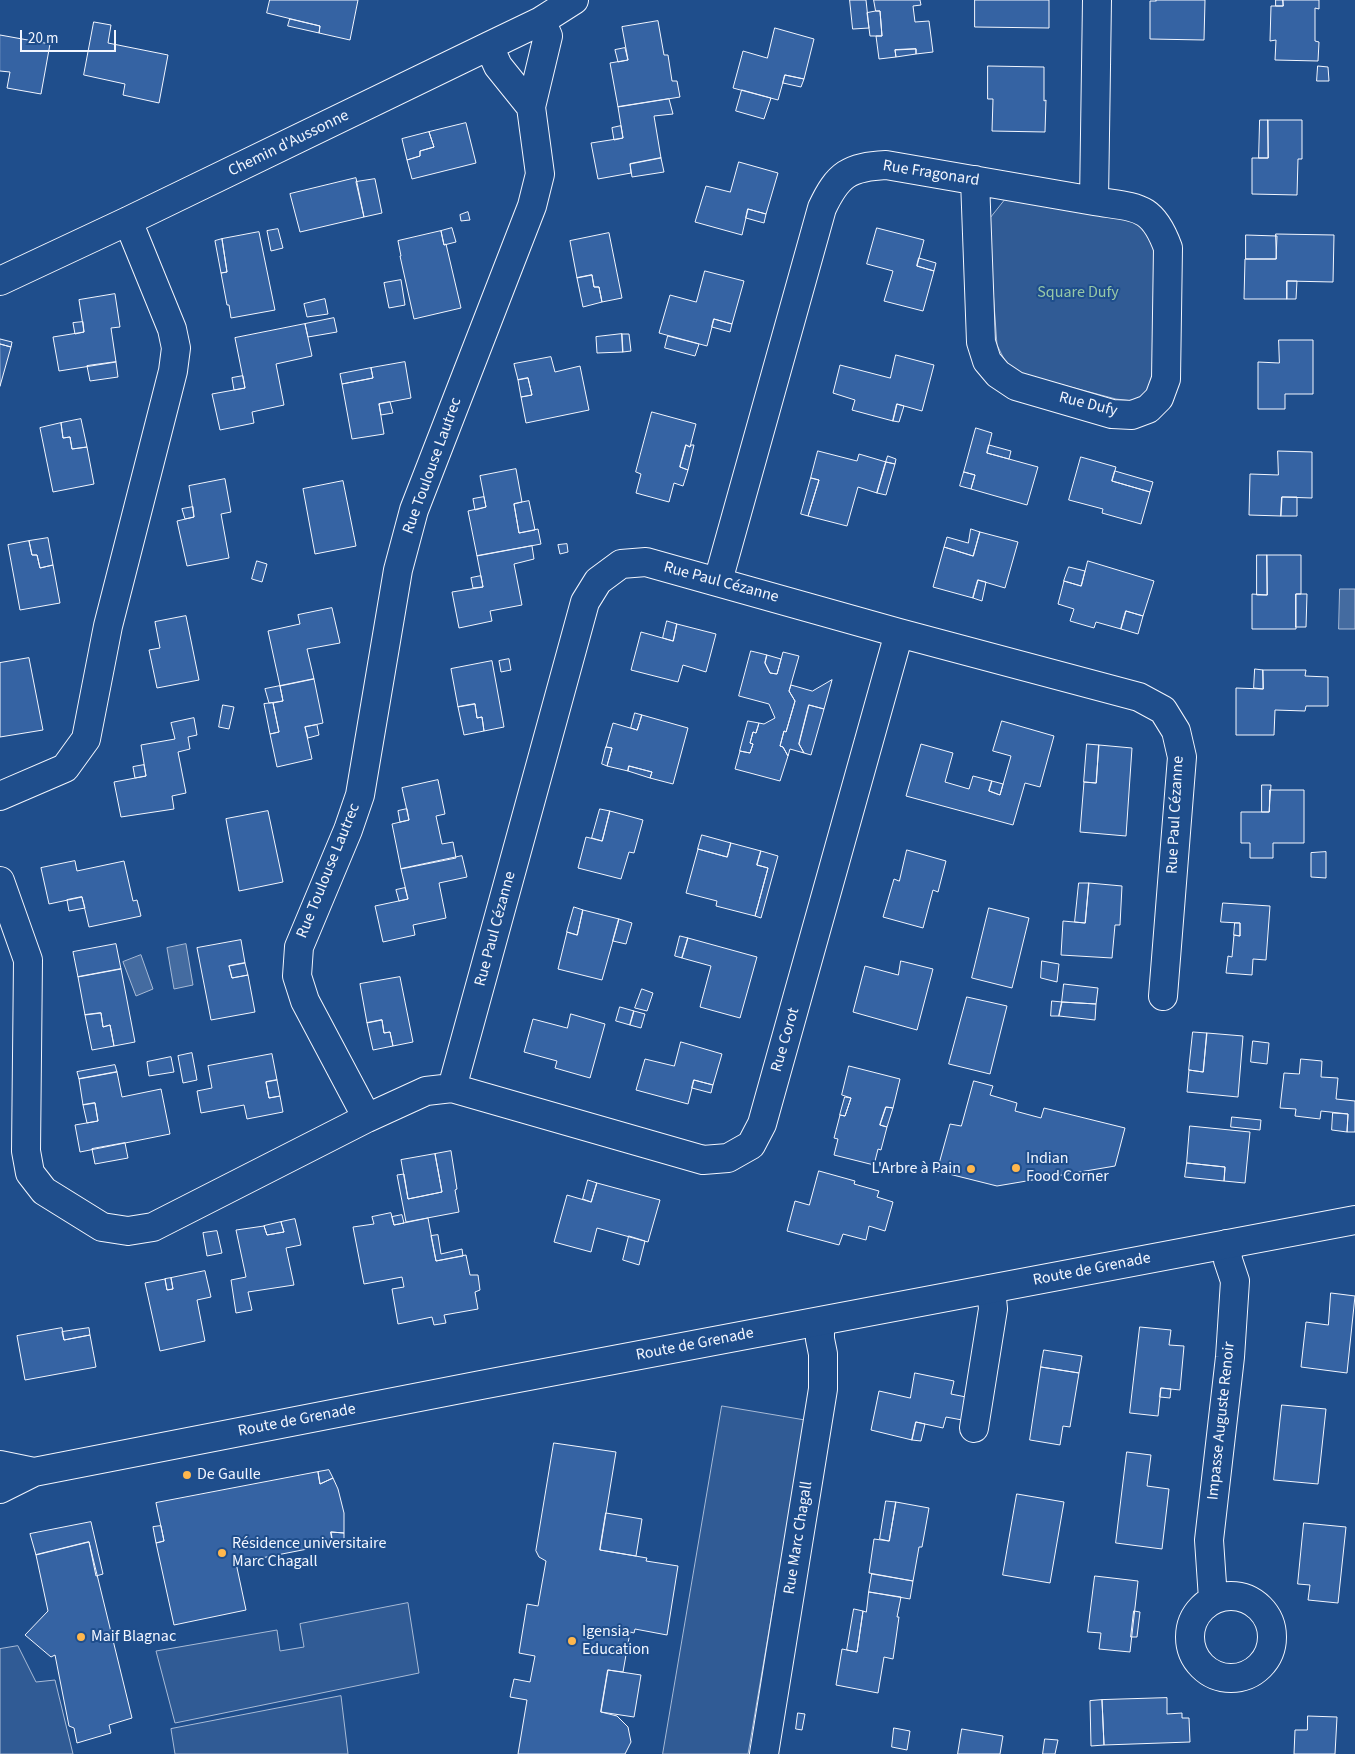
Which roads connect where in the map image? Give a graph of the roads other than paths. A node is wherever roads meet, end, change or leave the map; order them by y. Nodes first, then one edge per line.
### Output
1 (574, 0) edge
2 (1097, 0) edge
3 (541, 21) junction
4 (489, 46) junction
5 (531, 107) junction
6 (976, 180) junction
7 (1094, 201) junction
8 (128, 222) junction
9 (0, 281) edge
10 (718, 582) junction
11 (899, 633) junction
12 (0, 796) edge
13 (0, 881) edge
14 (1163, 996) dead end
15 (452, 1088) junction
16 (367, 1118) junction
17 (1355, 1220) edge
18 (1227, 1244) junction
19 (991, 1289) junction
20 (820, 1322) junction
21 (974, 1428) dead end
22 (0, 1465) edge
23 (34, 1472) junction
24 (0, 1490) edge
25 (1213, 1599) dead end
26 (764, 1754) edge

1 - 3 street, Chemin d'Aussonne
2 - 7 street
3 - 4 street, Chemin d'Aussonne
3 - 5 street, Rue Toulouse Lautrec
4 - 5 street
4 - 8 street, Chemin d'Aussonne
5 - 16 street, Rue Toulouse Lautrec
6 - 7 street, Rue Fragonard
6 - 7 street, Rue Dufy
6 - 10 street, Rue Fragonard
8 - 9 street, Chemin d'Aussonne
8 - 12 street
10 - 11 street, Rue Paul Cézanne
10 - 15 street, Rue Paul Cézanne
11 - 14 street, Rue Paul Cézanne
11 - 15 street, Rue Corot
13 - 16 street
15 - 16 street
17 - 18 street, Route de Grenade
18 - 19 street, Route de Grenade
18 - 25 street, Impasse Auguste Renoir
19 - 20 street, Route de Grenade
19 - 21 street
20 - 23 street, Route de Grenade
20 - 26 street, Rue Marc Chagall
22 - 23 street
23 - 24 street

